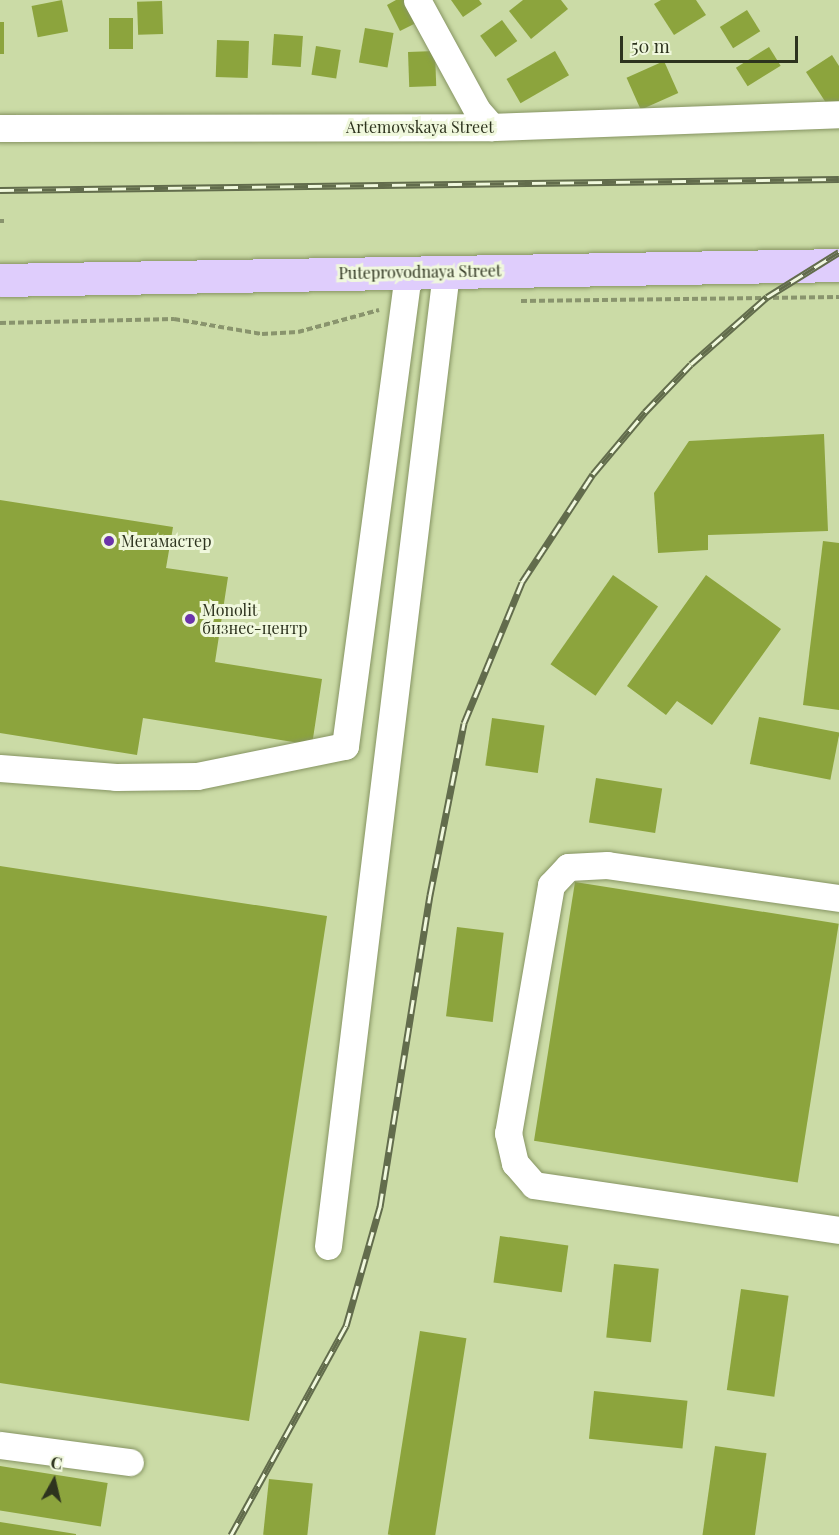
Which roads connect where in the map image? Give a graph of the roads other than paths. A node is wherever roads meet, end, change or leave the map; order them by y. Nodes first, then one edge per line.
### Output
1 (417, 0) edge
2 (839, 114) edge
3 (492, 127) junction
4 (0, 128) edge
5 (839, 264) edge
6 (446, 272) junction
7 (408, 273) junction
8 (0, 280) edge
9 (0, 768) edge
10 (839, 898) edge
11 (839, 1230) edge
12 (328, 1246) dead end
13 (0, 1445) edge
14 (130, 1462) dead end

1 - 3 street
2 - 3 street, Artemovskaya Street
3 - 4 street, Artemovskaya Street
5 - 6 main road, Puteprovodnaya Street
6 - 7 main road, Puteprovodnaya Street
6 - 12 street
7 - 8 main road, Puteprovodnaya Street
7 - 9 street
10 - 11 street
13 - 14 street

